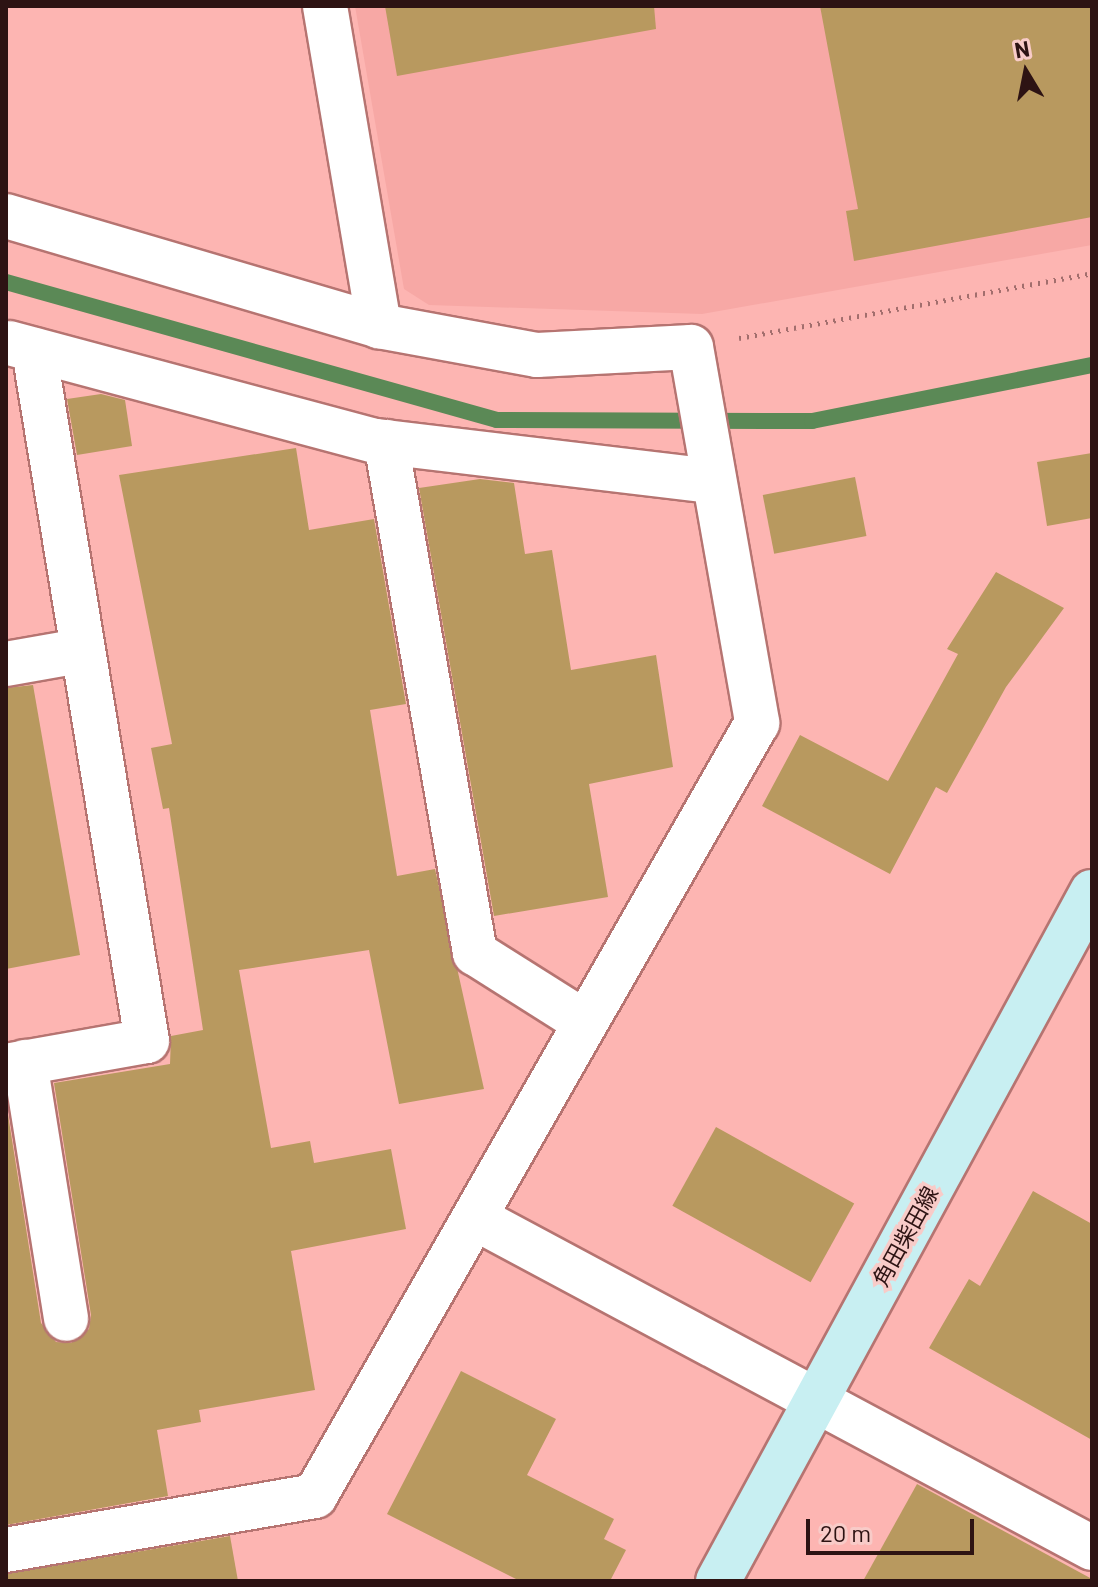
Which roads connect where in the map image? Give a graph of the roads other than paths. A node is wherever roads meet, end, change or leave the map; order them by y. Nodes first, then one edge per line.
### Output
1 (325, 6) edge
2 (6, 216) edge
3 (379, 326) junction
4 (20, 346) edge
5 (386, 442) junction
6 (710, 469) junction
7 (80, 651) junction
8 (6, 664) edge
9 (1092, 892) edge
10 (584, 1022) junction
11 (16, 1064) edge
12 (479, 1220) junction
13 (66, 1319) dead end
14 (814, 1403) junction
15 (1092, 1548) edge
16 (6, 1550) edge
17 (718, 1581) edge

1 - 3 street
2 - 3 street
3 - 6 street
4 - 5 street
4 - 7 street
5 - 6 street
5 - 10 street
6 - 10 street
7 - 8 street
7 - 11 street
9 - 14 main road, 角田柴田線
10 - 12 street
11 - 13 street
12 - 14 street
12 - 16 street
14 - 15 street
14 - 17 main road, 角田柴田線

